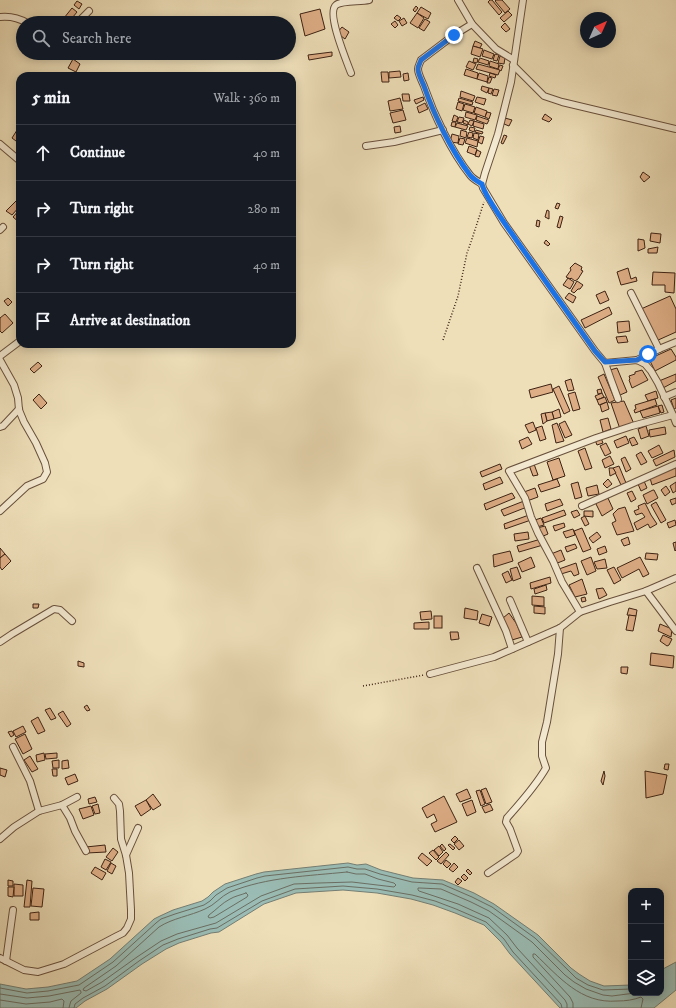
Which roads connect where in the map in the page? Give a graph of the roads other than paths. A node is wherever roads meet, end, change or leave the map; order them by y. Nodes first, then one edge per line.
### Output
1 (369, 0) edge
2 (458, 0) edge
3 (523, 0) edge
4 (89, 11) dead end
5 (84, 16) edge
6 (0, 17) edge
7 (16, 18) edge
8 (472, 24) junction
9 (514, 62) junction
10 (351, 73) dead end
11 (676, 129) edge
12 (443, 130) junction
13 (0, 144) edge
14 (366, 146) dead end
15 (16, 158) edge
16 (482, 184) junction
17 (630, 293) dead end
18 (676, 342) edge
19 (16, 344) edge
20 (659, 348) junction
21 (0, 356) edge
22 (0, 360) edge
23 (637, 360) junction
24 (605, 362) junction
25 (676, 392) edge
26 (664, 397) junction
27 (618, 399) dead end
28 (19, 409) junction
29 (673, 415) junction
30 (676, 423) edge
31 (0, 427) edge
32 (676, 464) edge
33 (582, 506) dead end
34 (0, 511) edge
35 (478, 568) dead end
36 (676, 578) edge
37 (646, 591) junction
38 (510, 600) dead end
39 (580, 612) junction
40 (72, 621) dead end
41 (560, 628) junction
42 (676, 631) edge
43 (0, 642) edge
44 (528, 642) junction
45 (512, 649) junction
46 (430, 674) road end
47 (13, 747) dead end
48 (76, 797) dead end
49 (114, 798) dead end
50 (62, 805) junction
51 (39, 811) junction
52 (138, 828) dead end
53 (0, 839) edge
54 (86, 851) dead end
55 (126, 855) junction
56 (488, 873) dead end
57 (13, 910) dead end
58 (0, 958) edge
59 (6, 961) junction

1 - 10 street
2 - 8 street
3 - 9 street
4 - 5 street
6 - 7 street
8 - 9 street
8 - 12 street
9 - 11 street
9 - 16 street
12 - 14 street
12 - 16 street
13 - 15 street
16 - 24 street
17 - 20 street
18 - 20 street
19 - 21 street
20 - 23 street
22 - 28 street
23 - 24 street
23 - 26 street
24 - 27 street
25 - 26 street
26 - 29 street
28 - 31 street
28 - 34 street
29 - 30 street
29 - 39 street
32 - 33 street
35 - 45 street
36 - 37 street
37 - 39 street
37 - 42 street
38 - 44 street
39 - 41 street
40 - 43 street
41 - 44 street
41 - 56 street
44 - 45 street
45 - 46 street
47 - 51 street
48 - 50 street
49 - 55 street
50 - 51 street
50 - 54 street
51 - 53 street
52 - 55 street
55 - 59 street
57 - 59 street
58 - 59 street

